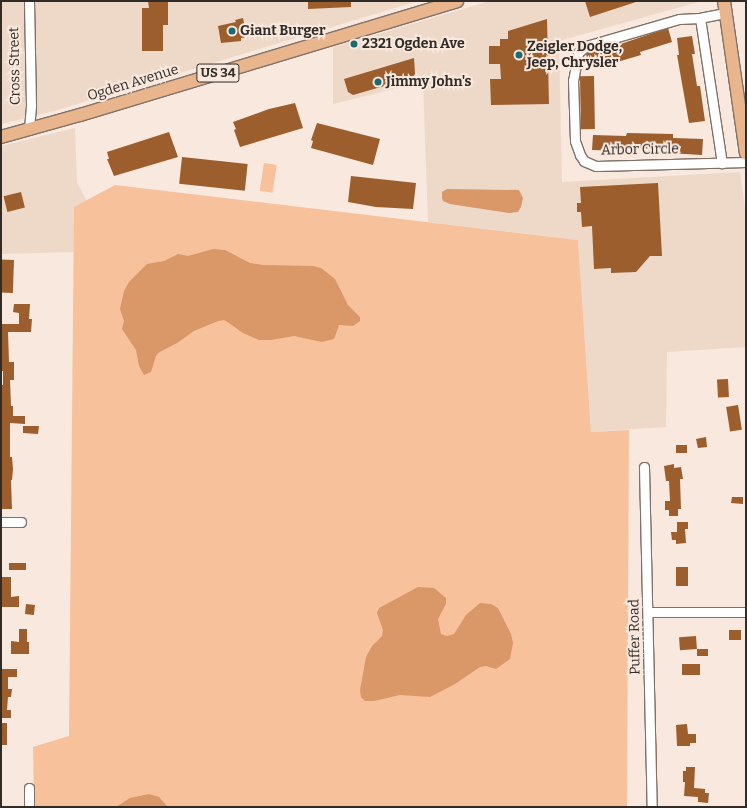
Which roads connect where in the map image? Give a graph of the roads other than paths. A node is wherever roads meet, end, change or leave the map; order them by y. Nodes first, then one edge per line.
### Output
1 (29, 1) edge
2 (458, 1) edge
3 (724, 7) edge
4 (700, 18) junction
5 (29, 130) junction
6 (1, 137) edge
7 (746, 153) edge
8 (746, 162) edge
9 (722, 163) junction
10 (644, 467) dead end
11 (1, 522) edge
12 (21, 522) dead end
13 (649, 612) junction
14 (746, 612) edge
15 (29, 788) dead end
16 (29, 807) edge
17 (652, 807) edge

1 - 5 street, Cross Street
2 - 5 main road, Ogden Avenue / US 34
3 - 4 street, Arbor Circle
3 - 7 main road
4 - 9 street
4 - 9 street, Arbor Circle
5 - 6 main road, Ogden Avenue / US 34
8 - 9 street, Arbor Circle
10 - 13 street, Puffer Road
11 - 12 street
13 - 14 street
13 - 17 street, Puffer Road
15 - 16 street

